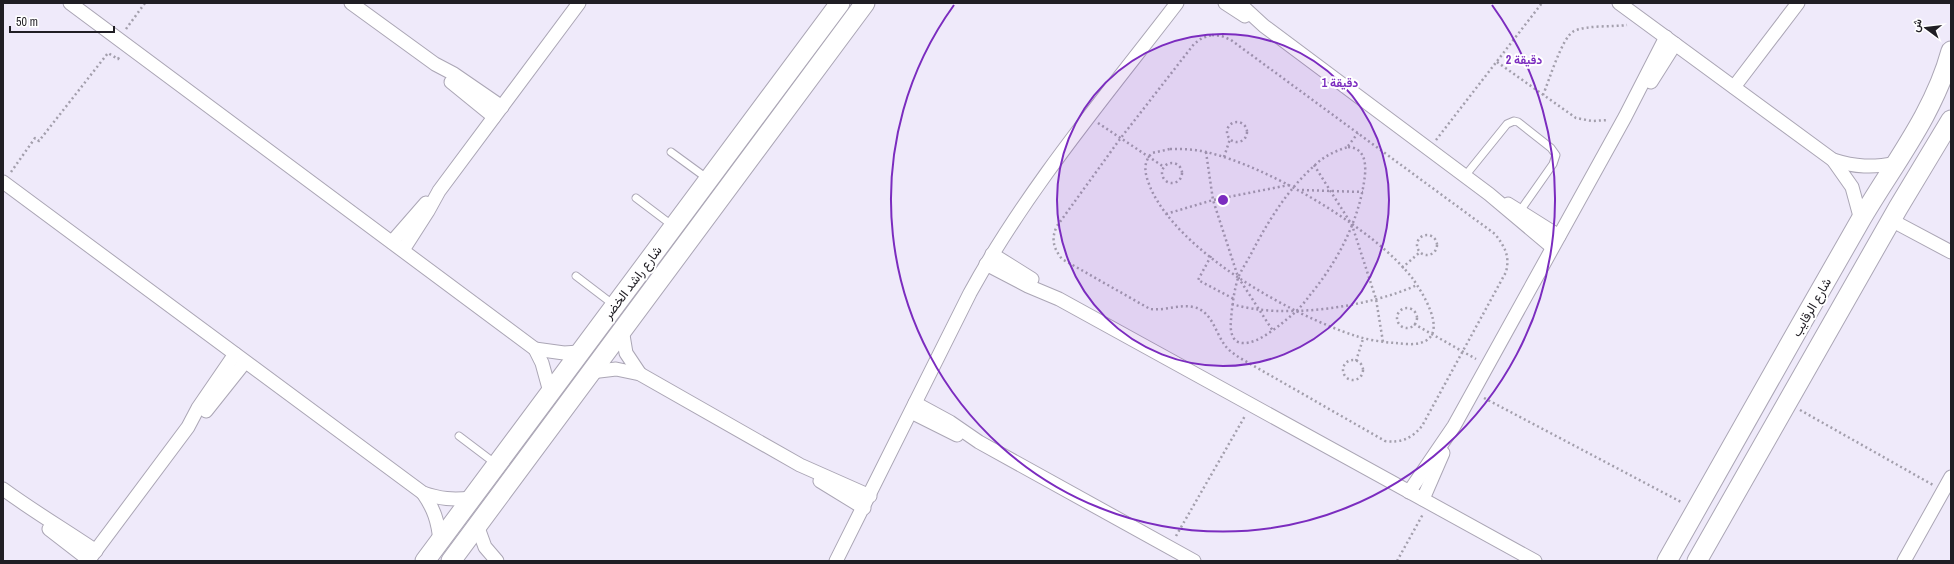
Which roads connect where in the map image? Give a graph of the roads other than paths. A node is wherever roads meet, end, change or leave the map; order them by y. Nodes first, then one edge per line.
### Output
1 (70, 3) edge
2 (579, 3) edge
3 (840, 3) edge
4 (866, 3) edge
5 (1177, 3) edge
6 (1225, 3) edge
7 (1239, 3) edge
8 (1619, 3) edge
9 (1798, 3) edge
10 (358, 5) edge
11 (1264, 26) junction
12 (1670, 41) junction
13 (1951, 51) edge
14 (1734, 87) junction
15 (498, 112) junction
16 (1951, 120) edge
17 (671, 152) dead end
18 (1833, 160) junction
19 (1896, 163) junction
20 (1465, 176) junction
21 (708, 179) junction
22 (3, 182) edge
23 (439, 191) junction
24 (1489, 194) junction
25 (636, 198) dead end
26 (1520, 211) junction
27 (1861, 220) junction
28 (1891, 220) junction
29 (673, 226) junction
30 (1559, 236) junction
31 (392, 242) junction
32 (1552, 247) junction
33 (403, 250) junction
34 (1951, 252) edge
35 (989, 259) junction
36 (576, 276) dead end
37 (614, 306) junction
38 (622, 329) junction
39 (535, 349) junction
40 (579, 352) junction
41 (240, 358) junction
42 (591, 372) junction
43 (640, 374) junction
44 (550, 392) junction
45 (913, 408) junction
46 (1454, 426) junction
47 (459, 436) dead end
48 (496, 464) junction
49 (1951, 477) edge
50 (3, 489) edge
51 (1409, 492) junction
52 (423, 493) junction
53 (471, 498) junction
54 (1426, 501) junction
55 (867, 502) junction
56 (477, 525) junction
57 (440, 541) junction
58 (91, 557) edge
59 (840, 560) edge
60 (424, 561) edge
61 (451, 561) edge
62 (497, 561) edge
63 (1194, 561) edge
64 (1535, 561) edge
65 (1667, 561) edge
66 (1697, 561) edge
67 (1904, 561) edge

1 - 31 street
2 - 15 street
3 - 21 street, شارع راشد الخضر
4 - 38 street, شارع راشد الخضر
5 - 35 street
6 - 11 street
7 - 11 street
8 - 12 street
9 - 14 street
10 - 15 street
11 - 20 street
12 - 14 street
12 - 30 street
13 - 19 street, شارع الرقايب
14 - 18 street
15 - 23 street
16 - 28 street, شارع الرقايب
17 - 21 lane
18 - 19 street
18 - 27 street
19 - 27 street, شارع الرقايب
20 - 24 street
20 - 26 lane
21 - 29 street, شارع راشد الخضر
22 - 41 street
23 - 31 street
23 - 33 street
24 - 26 street
24 - 32 street
25 - 29 lane
26 - 30 street
27 - 65 street, شارع الرقايب
28 - 34 street
28 - 66 street, شارع الرقايب
29 - 37 street, شارع راشد الخضر
30 - 32 street
31 - 33 street
32 - 46 street
33 - 39 street
35 - 45 street
35 - 51 street
36 - 37 lane
37 - 40 street, شارع راشد الخضر
38 - 42 street, شارع راشد الخضر
38 - 43 street
39 - 40 street
39 - 44 street
40 - 44 street, شارع راشد الخضر
41 - 52 street
41 - 58 street
42 - 43 street
42 - 56 street, شارع راشد الخضر
43 - 55 street
44 - 48 street, شارع راشد الخضر
45 - 55 street
45 - 63 street
46 - 51 street
46 - 54 street
47 - 48 lane
48 - 53 street, شارع راشد الخضر
49 - 67 street
50 - 58 street
51 - 54 street
52 - 53 street
52 - 57 street
53 - 57 street, شارع راشد الخضر
54 - 64 street
55 - 59 street
56 - 61 street, شارع راشد الخضر
56 - 62 street
57 - 60 street, شارع راشد الخضر

